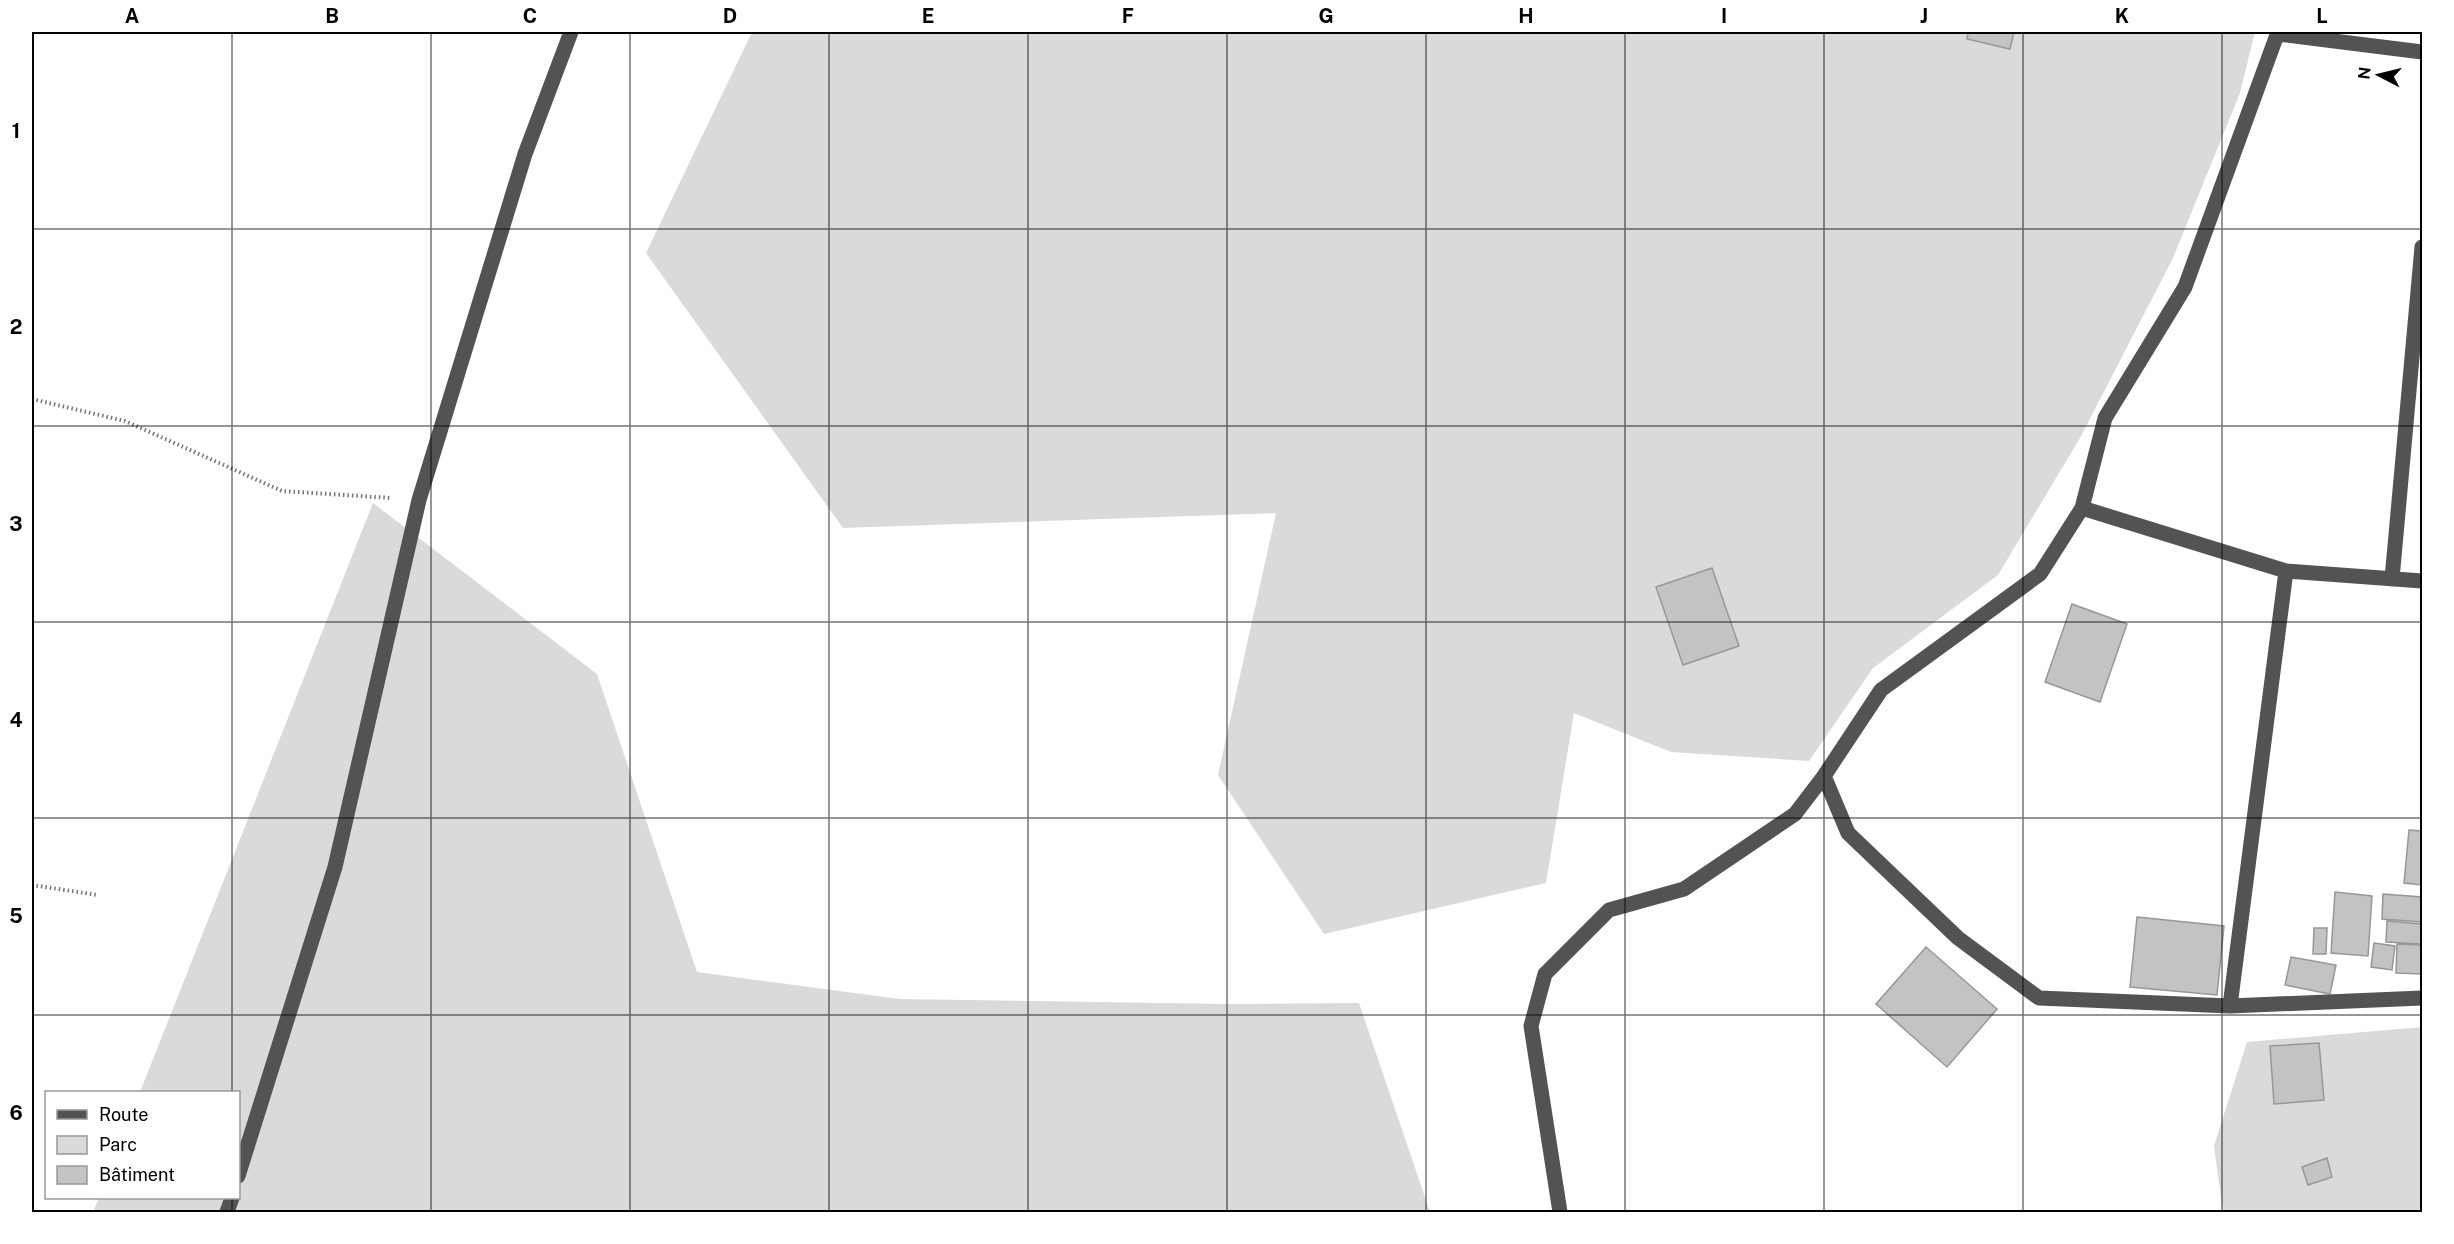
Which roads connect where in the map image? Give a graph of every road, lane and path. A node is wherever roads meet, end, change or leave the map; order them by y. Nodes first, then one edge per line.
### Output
1 (571, 32) edge
2 (2278, 33) edge
3 (2422, 52) edge
4 (2422, 247) edge
5 (32, 399) edge
6 (419, 500) junction
7 (2082, 508) junction
8 (2286, 571) junction
9 (2392, 579) junction
10 (2422, 581) edge
11 (1824, 776) junction
12 (32, 885) edge
13 (98, 895) dead end
14 (2422, 998) edge
15 (2230, 1006) junction
16 (240, 1170) edge
17 (1560, 1212) edge

1 - 6 street
2 - 3 street
2 - 7 street
4 - 9 street
5 - 6 path
6 - 16 street
7 - 8 street
7 - 11 street
8 - 9 street
8 - 15 street
9 - 10 street
11 - 15 street
11 - 17 street
12 - 13 path
14 - 15 street

